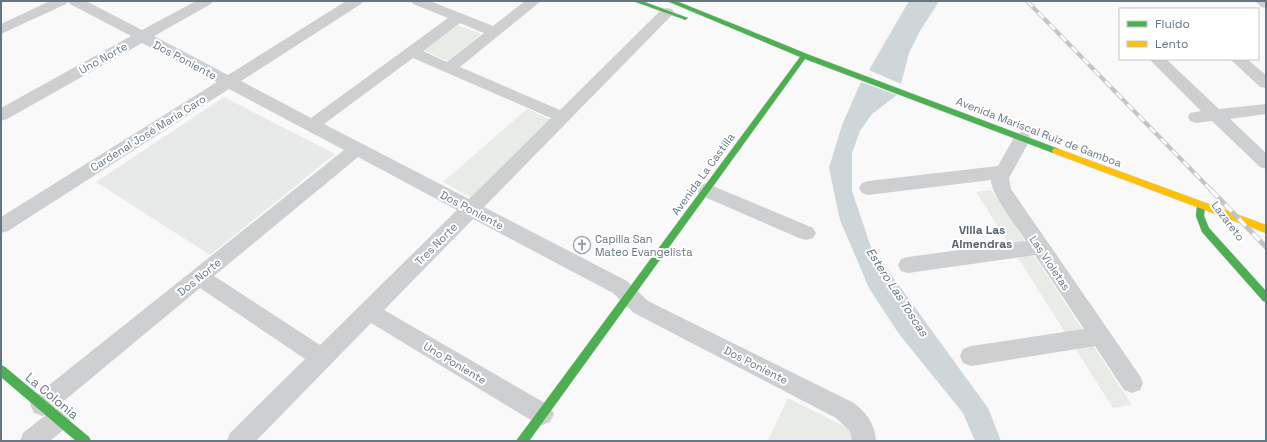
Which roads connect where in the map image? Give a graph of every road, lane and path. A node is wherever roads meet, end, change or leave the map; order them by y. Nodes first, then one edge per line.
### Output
1 (61, 1) edge
2 (75, 1) edge
3 (206, 1) edge
4 (356, 1) edge
5 (418, 1) edge
6 (534, 1) edge
7 (636, 1) edge
8 (1262, 1) edge
9 (1266, 4) edge
10 (669, 6) edge
11 (458, 18) junction
12 (696, 22) dead end
13 (1, 30) edge
14 (494, 32) junction
15 (732, 36) dead end
16 (142, 37) junction
17 (412, 52) junction
18 (804, 56) junction
19 (1158, 60) edge
20 (1239, 60) edge
21 (449, 68) junction
22 (228, 82) junction
23 (1266, 83) edge
24 (1266, 110) edge
25 (1, 115) edge
26 (1216, 115) junction
27 (562, 117) junction
28 (1196, 117) dead end
29 (311, 126) junction
30 (1022, 138) junction
31 (356, 149) junction
32 (1266, 162) edge
33 (1004, 172) junction
34 (868, 188) dead end
35 (706, 190) junction
36 (1201, 206) junction
37 (470, 209) junction
38 (1212, 221) dead end
39 (1, 226) edge
40 (1266, 229) edge
41 (1220, 232) dead end
42 (806, 233) dead end
43 (1039, 247) junction
44 (908, 265) dead end
45 (199, 277) junction
46 (1266, 285) edge
47 (629, 296) junction
48 (1266, 298) edge
49 (368, 311) junction
50 (1100, 336) junction
51 (971, 356) dead end
52 (322, 358) junction
53 (1, 370) edge
54 (1132, 383) dead end
55 (51, 412) junction
56 (542, 414) junction
57 (863, 434) edge
58 (32, 441) edge
59 (85, 441) edge
60 (238, 441) edge
61 (522, 441) edge

1 - 13 street
2 - 16 street, Dos Poniente
3 - 16 street, Uno Norte
4 - 22 street, Cardenal José María Caro
5 - 11 street
6 - 14 street
7 - 10 main road, Avenida Mariscal Ruiz de Gamboa
8 - 9 street
10 - 12 main road, Avenida Mariscal Ruiz de Gamboa
10 - 18 main road, Avenida Mariscal Ruiz de Gamboa
10 - 27 street, Tres Norte
11 - 14 street
11 - 17 street
14 - 21 street
15 - 18 main road, Avenida Mariscal Ruiz de Gamboa
16 - 22 street, Dos Poniente
16 - 25 street, Uno Norte
17 - 21 street
17 - 29 street
18 - 30 main road, Avenida Mariscal Ruiz de Gamboa
18 - 35 main road, Avenida La Castilla
19 - 26 street
20 - 23 street
21 - 27 street
22 - 29 street, Dos Poniente
22 - 39 street, Cardenal José María Caro
24 - 26 street
26 - 28 street
26 - 32 street
27 - 37 street, Tres Norte
29 - 31 street, Dos Poniente
30 - 33 street, Las Violetas
30 - 36 main road, Avenida Mariscal Ruiz de Gamboa
31 - 37 street, Dos Poniente
31 - 45 street, Dos Norte
33 - 34 street
33 - 43 street, Las Violetas
35 - 42 street
35 - 47 main road, Avenida La Castilla
36 - 38 main road, Lazareto
36 - 40 main road, Avenida Mariscal Ruiz de Gamboa
36 - 48 main road, Lazareto
37 - 47 street, Dos Poniente
37 - 49 street, Tres Norte
41 - 46 main road, Lazareto
43 - 44 street
43 - 50 street, Las Violetas
45 - 52 street
45 - 55 street, Dos Norte
47 - 56 main road, Avenida La Castilla
47 - 57 street, Dos Poniente
49 - 52 street, Tres Norte
49 - 56 street, Uno Poniente
50 - 51 street
50 - 54 street, Las Violetas
52 - 60 street, Tres Norte
53 - 55 main road, La Colonia
55 - 58 street, Dos Norte
55 - 59 main road, La Colonia
56 - 61 main road, Avenida La Castilla

